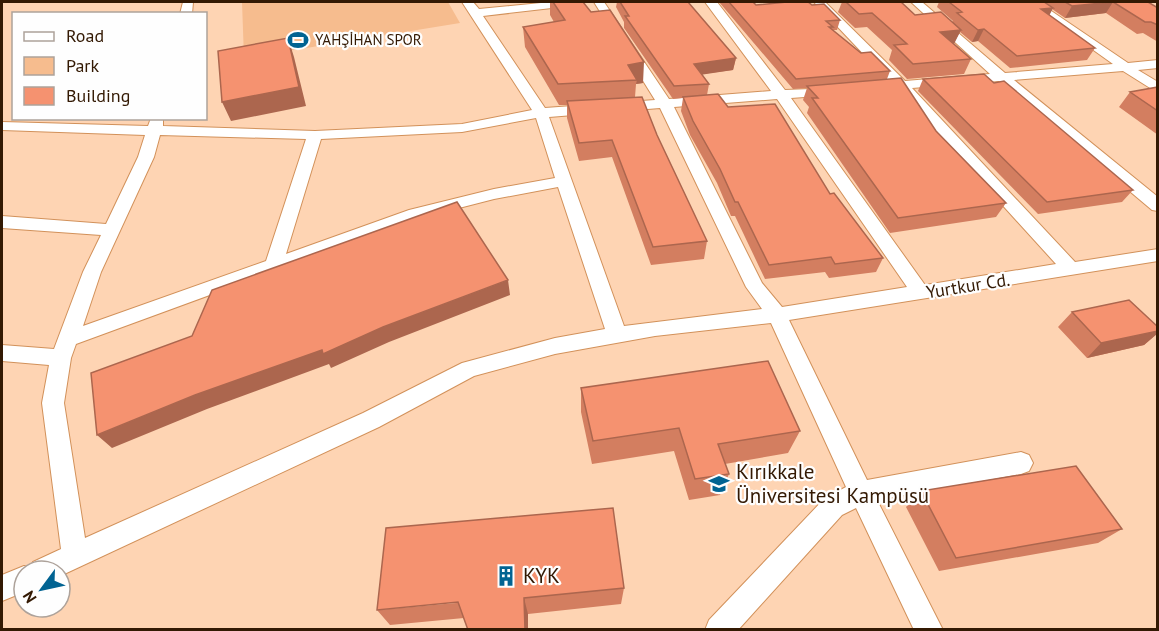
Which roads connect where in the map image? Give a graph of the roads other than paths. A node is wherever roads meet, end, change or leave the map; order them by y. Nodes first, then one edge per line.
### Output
1 (578, 2) edge
2 (598, 2) edge
3 (711, 2) edge
4 (819, 2) edge
5 (916, 2) edge
6 (1031, 2) edge
7 (473, 7) edge
8 (1158, 64) edge
9 (1124, 66) junction
10 (1002, 77) junction
11 (901, 85) junction
12 (866, 88) edge
13 (842, 90) edge
14 (1158, 90) edge
15 (783, 96) junction
16 (666, 105) junction
17 (541, 113) junction
18 (156, 125) edge
19 (2, 126) edge
20 (315, 135) junction
21 (564, 181) junction
22 (1158, 206) edge
23 (2, 222) edge
24 (111, 230) junction
25 (1158, 255) edge
26 (273, 264) junction
27 (1071, 269) junction
28 (921, 293) junction
29 (777, 315) junction
30 (617, 335) junction
31 (65, 349) junction
32 (2, 353) edge
33 (1022, 464) dead end
34 (861, 492) junction
35 (75, 556) junction
36 (68, 559) edge
37 (719, 630) edge
38 (929, 630) edge

1 - 7 street
2 - 16 street
3 - 15 street
4 - 11 street
5 - 10 street
6 - 9 street
7 - 17 street
8 - 9 street
9 - 10 street
9 - 14 street
10 - 11 street
10 - 22 street
11 - 12 street
11 - 27 street
13 - 15 street
15 - 16 street
15 - 28 street
16 - 17 street
16 - 29 street
17 - 20 street
17 - 21 street
18 - 19 street
18 - 20 street
18 - 24 street
20 - 26 street
21 - 26 street
21 - 30 street
23 - 24 street
24 - 31 street
25 - 27 street, Yurtkur Cd.
26 - 31 street
27 - 28 street, Yurtkur Cd.
28 - 29 street, Yurtkur Cd.
29 - 30 street, Yurtkur Cd.
29 - 34 street
30 - 35 street, Yurtkur Cd.
31 - 32 street
31 - 35 street
33 - 34 street
34 - 37 street
34 - 38 street
35 - 36 street, Yurtkur Cd.

